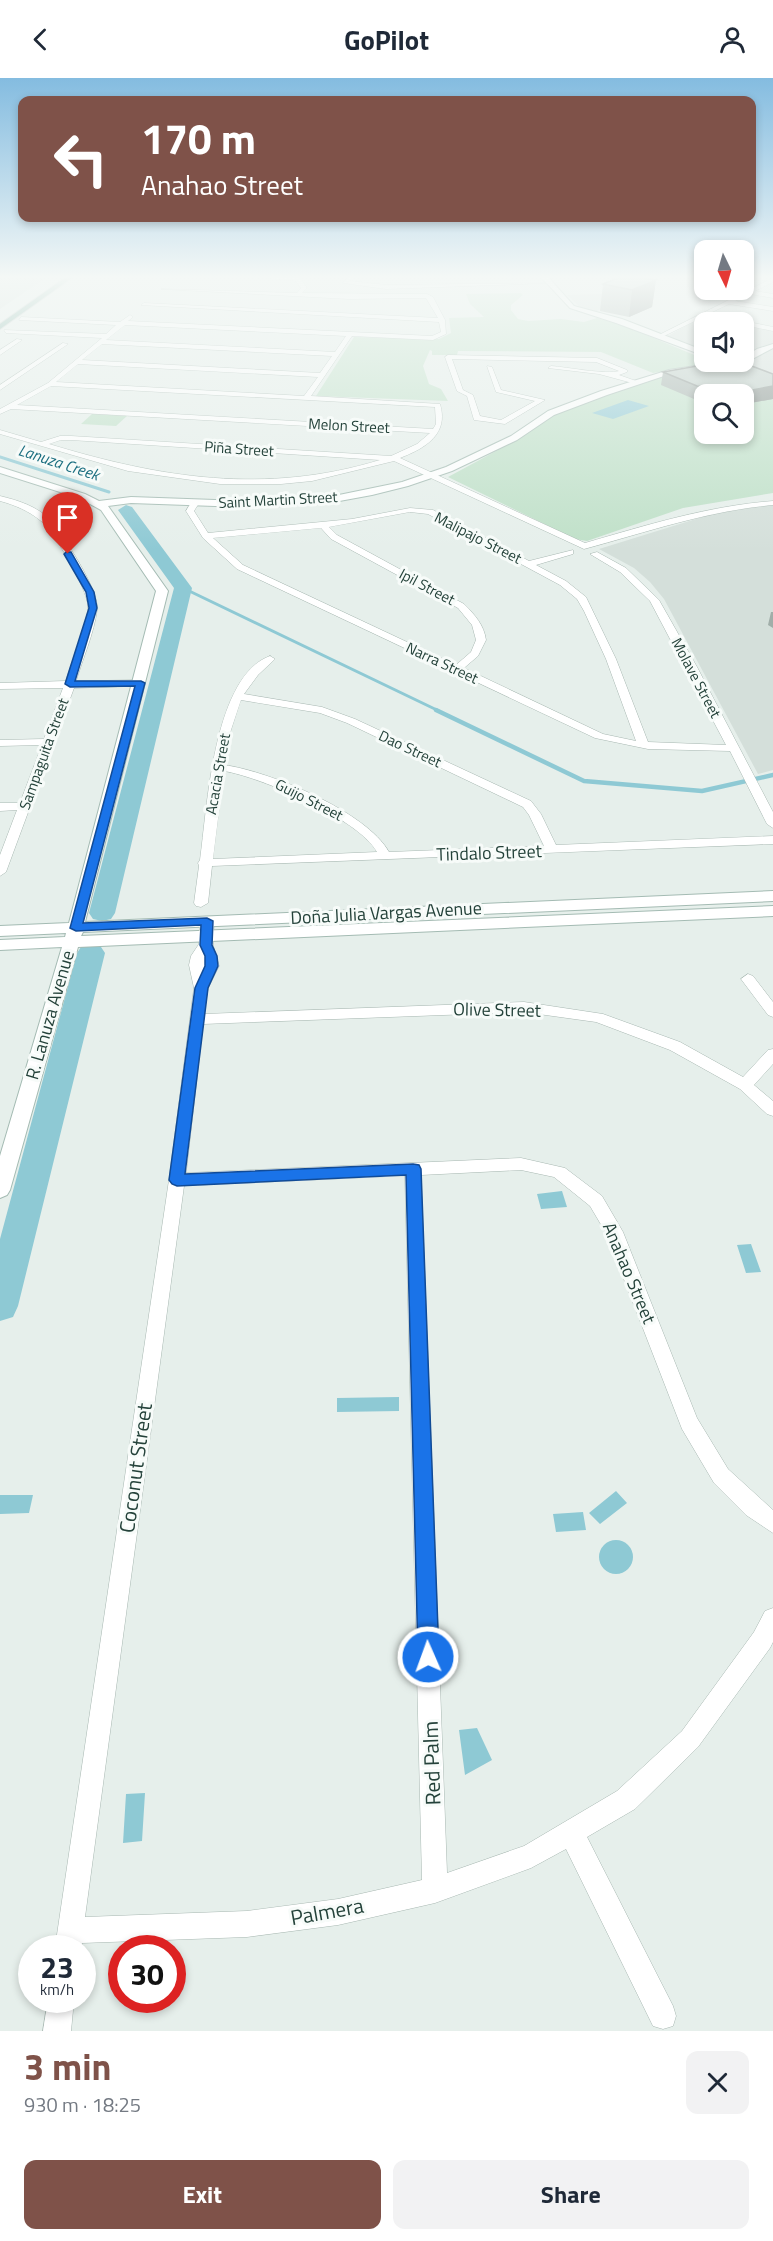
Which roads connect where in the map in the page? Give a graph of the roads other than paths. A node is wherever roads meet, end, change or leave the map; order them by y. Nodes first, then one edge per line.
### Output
1 (31, 368) edge
2 (70, 368) edge
3 (193, 368) edge
4 (327, 368) edge
5 (452, 368) edge
6 (489, 368) edge
7 (546, 368) edge
8 (618, 368) edge
9 (694, 369) edge
10 (322, 375) junction
11 (613, 375) junction
12 (0, 376) edge
13 (17, 378) junction
14 (636, 382) junction
15 (50, 384) junction
16 (0, 388) edge
17 (308, 398) junction
18 (11, 407) junction
19 (0, 412) edge
20 (0, 432) edge
21 (436, 432) junction
22 (42, 444) junction
23 (395, 459) junction
24 (0, 465) edge
25 (0, 470) edge
26 (432, 476) junction
27 (0, 498) edge
28 (773, 498) edge
29 (139, 499) junction
30 (98, 502) junction
31 (192, 503) junction
32 (773, 503) edge
33 (113, 519) junction
34 (658, 523) junction
35 (323, 525) junction
36 (206, 536) junction
37 (570, 552) dead end
38 (594, 554) dead end
39 (529, 564) junction
40 (270, 659) dead end
41 (456, 669) junction
42 (141, 683) junction
43 (70, 684) junction
44 (0, 686) edge
45 (237, 696) junction
46 (49, 742) junction
47 (0, 743) edge
48 (643, 745) junction
49 (733, 748) junction
50 (217, 767) junction
51 (24, 806) junction
52 (0, 807) edge
53 (773, 824) edge
54 (773, 840) edge
55 (552, 850) junction
56 (386, 857) junction
57 (204, 863) junction
58 (0, 872) edge
59 (773, 896) edge
60 (201, 903) dead end
61 (773, 912) edge
62 (0, 931) edge
63 (206, 934) junction
64 (74, 935) junction
65 (0, 945) edge
66 (748, 979) dead end
67 (773, 1012) edge
68 (196, 1019) junction
69 (773, 1054) edge
70 (746, 1085) junction
71 (773, 1110) edge
72 (413, 1169) junction
73 (177, 1180) junction
74 (0, 1190) edge
75 (773, 1522) edge
76 (773, 1619) edge
77 (571, 1832) junction
78 (435, 1890) junction
79 (70, 1935) edge
80 (96, 1938) edge
81 (59, 2013) edge
82 (663, 2016) dead end
83 (57, 2031) edge

1 - 13 street
2 - 15 street
3 - 10 street
4 - 10 street
5 - 6 street
7 - 11 street
8 - 11 street
9 - 14 main road, Saint Martin Street
10 - 17 street
11 - 14 street
12 - 13 street
13 - 16 street
14 - 26 main road, Saint Martin Street
15 - 17 street
15 - 18 street
17 - 21 street
18 - 19 street
18 - 21 street, Melon Street
20 - 22 street
21 - 23 street
22 - 23 street, Piña Street
22 - 23 street
23 - 26 street, Piña Street
24 - 30 main road
25 - 30 main road, R. Lanuza Avenue
26 - 31 main road, Saint Martin Street
26 - 34 street
27 - 43 street, Sampaguita Street
28 - 34 street
29 - 30 main road, Saint Martin Street
29 - 30 main road
29 - 31 main road, Saint Martin Street
29 - 33 main road
30 - 33 main road, R. Lanuza Avenue
31 - 36 street, Narra Street
32 - 34 street
33 - 42 main road, R. Lanuza Avenue
35 - 36 street, Malipajo Street
35 - 39 street, Malipajo Street
35 - 41 street, Ipil Street
36 - 41 street, Narra Street
37 - 39 street
38 - 49 street, Molave Street
39 - 48 street, Malipajo Street
40 - 45 street, Acacia Street
41 - 48 street, Narra Street
42 - 43 street
42 - 64 main road, R. Lanuza Avenue
43 - 44 street
43 - 46 street, Sampaguita Street
45 - 50 street, Acacia Street
45 - 55 street, Dao Street
46 - 47 street
46 - 51 street, Sampaguita Street
48 - 49 street, Narra Street
49 - 53 street, Molave Street
50 - 56 street, Guijo Street
50 - 57 street, Acacia Street
51 - 52 street
51 - 58 street, Sampaguita Street
54 - 55 street, Tindalo Street
55 - 56 street, Tindalo Street
56 - 57 street, Tindalo Street
57 - 60 street, Acacia Street
59 - 63 main road, Doña Julia Vargas Avenue
61 - 63 main road, Doña Julia Vargas Avenue
62 - 64 main road, Doña Julia Vargas Avenue
63 - 64 main road, Doña Julia Vargas Avenue
63 - 68 street, Coconut Street
64 - 65 main road, Doña Julia Vargas Avenue
64 - 74 main road, R. Lanuza Avenue
66 - 67 street
68 - 70 street, Olive Street
68 - 73 street, Coconut Street
69 - 70 street
70 - 71 street, Olive Street
72 - 73 street, Anahao Street
72 - 75 street, Anahao Street
72 - 78 street, Red Palm
73 - 79 street, Coconut Street
76 - 77 street, Palmera
77 - 78 street, Palmera
77 - 82 street
78 - 80 street, Palmera
81 - 83 street

